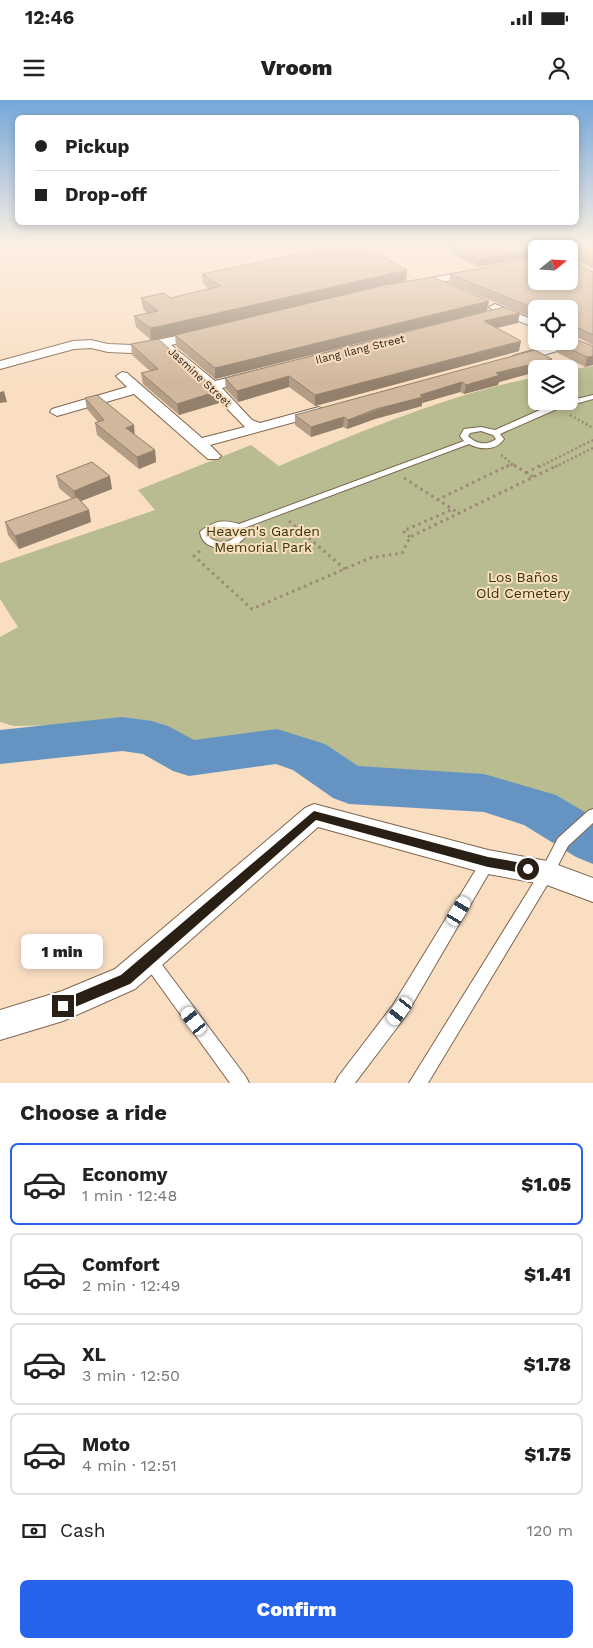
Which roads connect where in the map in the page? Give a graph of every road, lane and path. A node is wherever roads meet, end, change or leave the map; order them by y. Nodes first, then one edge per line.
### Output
1 (481, 301) edge
2 (506, 312) junction
3 (528, 322) edge
4 (211, 333) edge
5 (163, 344) junction
6 (578, 344) edge
7 (586, 348) edge
8 (543, 350) edge
9 (508, 361) edge
10 (0, 365) edge
11 (122, 376) dead end
12 (213, 386) junction
13 (136, 388) junction
14 (593, 397) edge
15 (578, 401) edge
16 (336, 407) edge
17 (547, 410) edge
18 (560, 410) edge
19 (57, 412) dead end
20 (260, 427) junction
21 (593, 428) edge
22 (496, 433) junction
23 (593, 440) edge
24 (468, 442) junction
25 (198, 444) junction
26 (491, 446) junction
27 (593, 448) edge
28 (213, 456) dead end
29 (512, 464) junction
30 (393, 471) junction
31 (526, 473) junction
32 (533, 477) junction
33 (437, 500) junction
34 (452, 509) junction
35 (279, 513) junction
36 (460, 514) junction
37 (239, 527) junction
38 (410, 536) junction
39 (209, 542) junction
40 (346, 570) junction
41 (593, 815) edge
42 (488, 862) junction
43 (547, 873) junction
44 (593, 890) edge
45 (149, 959) junction
46 (0, 1025) edge
47 (240, 1083) edge
48 (344, 1083) edge
49 (418, 1083) edge

1 - 2 street
2 - 3 street
2 - 12 street, Ilang Ilang Street
4 - 5 street
5 - 10 street
5 - 12 street, Jasmine Street
6 - 7 street
8 - 9 street
11 - 13 street
12 - 20 street, Jasmine Street
13 - 19 street
13 - 25 street
14 - 15 lane
16 - 20 street
17 - 22 lane
18 - 21 path
20 - 25 street
22 - 24 lane
22 - 26 lane
23 - 31 path
24 - 26 lane
24 - 30 lane
25 - 28 street
26 - 29 path
27 - 32 path
29 - 31 path
29 - 33 path
30 - 33 path
30 - 35 lane
31 - 32 path
32 - 36 path
33 - 34 path
34 - 36 path
34 - 38 path
35 - 37 lane
35 - 40 path
36 - 38 path
37 - 39 lane
37 - 39 lane
38 - 40 path
39 - 40 path
41 - 43 lane
42 - 43 street
42 - 45 street
42 - 48 lane
43 - 44 street
43 - 49 lane
45 - 46 street
45 - 47 lane

